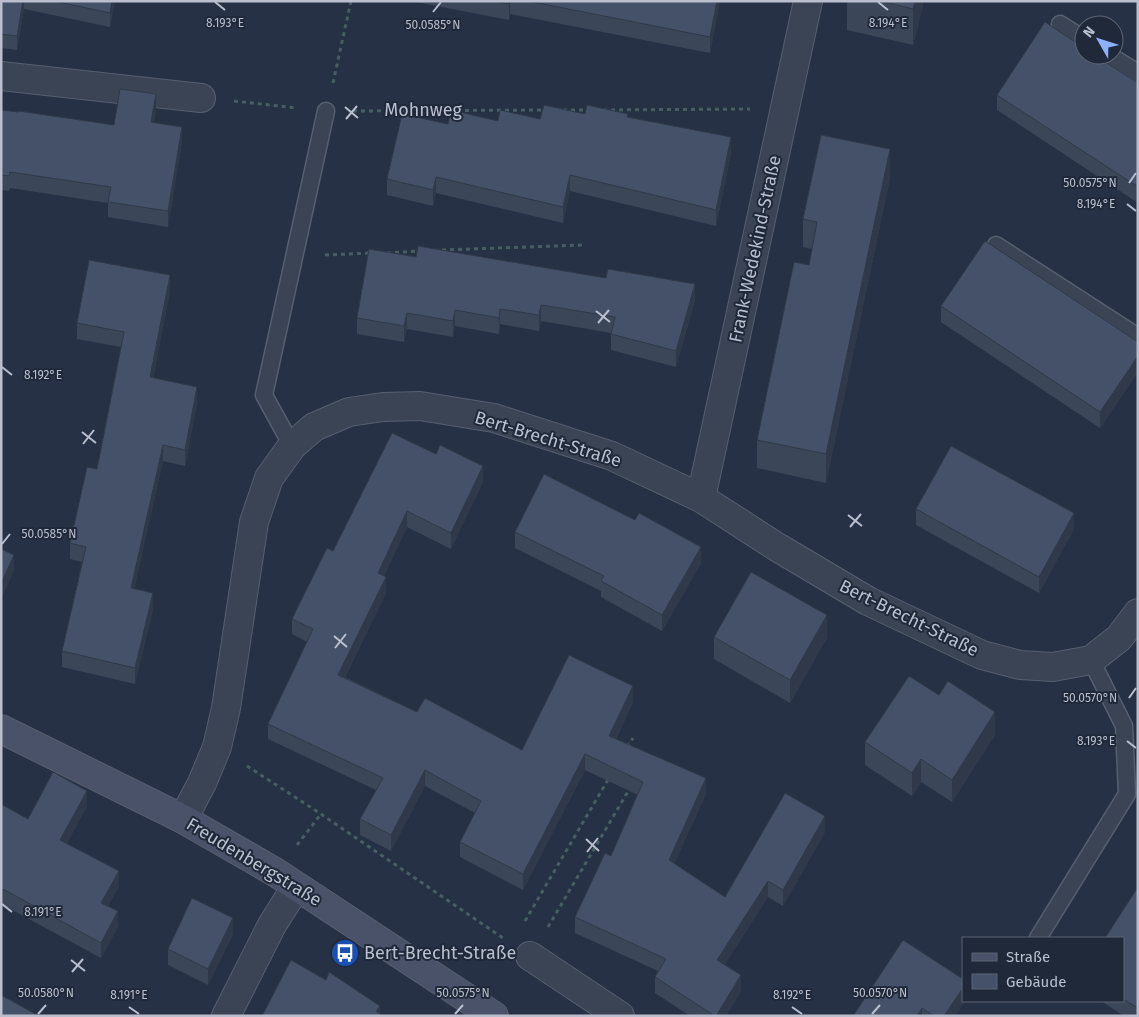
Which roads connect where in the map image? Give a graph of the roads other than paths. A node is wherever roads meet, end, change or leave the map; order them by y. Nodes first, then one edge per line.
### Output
1 (808, 1) edge
2 (1060, 24) dead end
3 (1074, 33) edge
4 (1124, 64) edge
5 (1138, 73) edge
6 (1, 76) edge
7 (201, 98) road end
8 (326, 111) road end
9 (996, 245) dead end
10 (1138, 337) edge
11 (292, 446) junction
12 (701, 498) junction
13 (1138, 613) edge
14 (1091, 660) junction
15 (1, 729) edge
16 (183, 819) junction
17 (296, 887) junction
18 (1039, 937) edge
19 (521, 950) road end
20 (226, 1016) edge
21 (494, 1016) edge
22 (620, 1016) edge

1 - 12 street, Frank-Wedekind-Straße
2 - 3 lane
4 - 5 lane
6 - 7 street
8 - 11 lane
9 - 10 lane
11 - 12 street, Bert-Brecht-Straße
11 - 16 street, Bert-Brecht-Straße
12 - 14 street, Bert-Brecht-Straße
13 - 14 street, Bert-Brecht-Straße
14 - 18 lane
15 - 16 street, Freudenbergstraße
16 - 17 street, Freudenbergstraße
17 - 20 street
17 - 21 street, Freudenbergstraße
19 - 22 street

